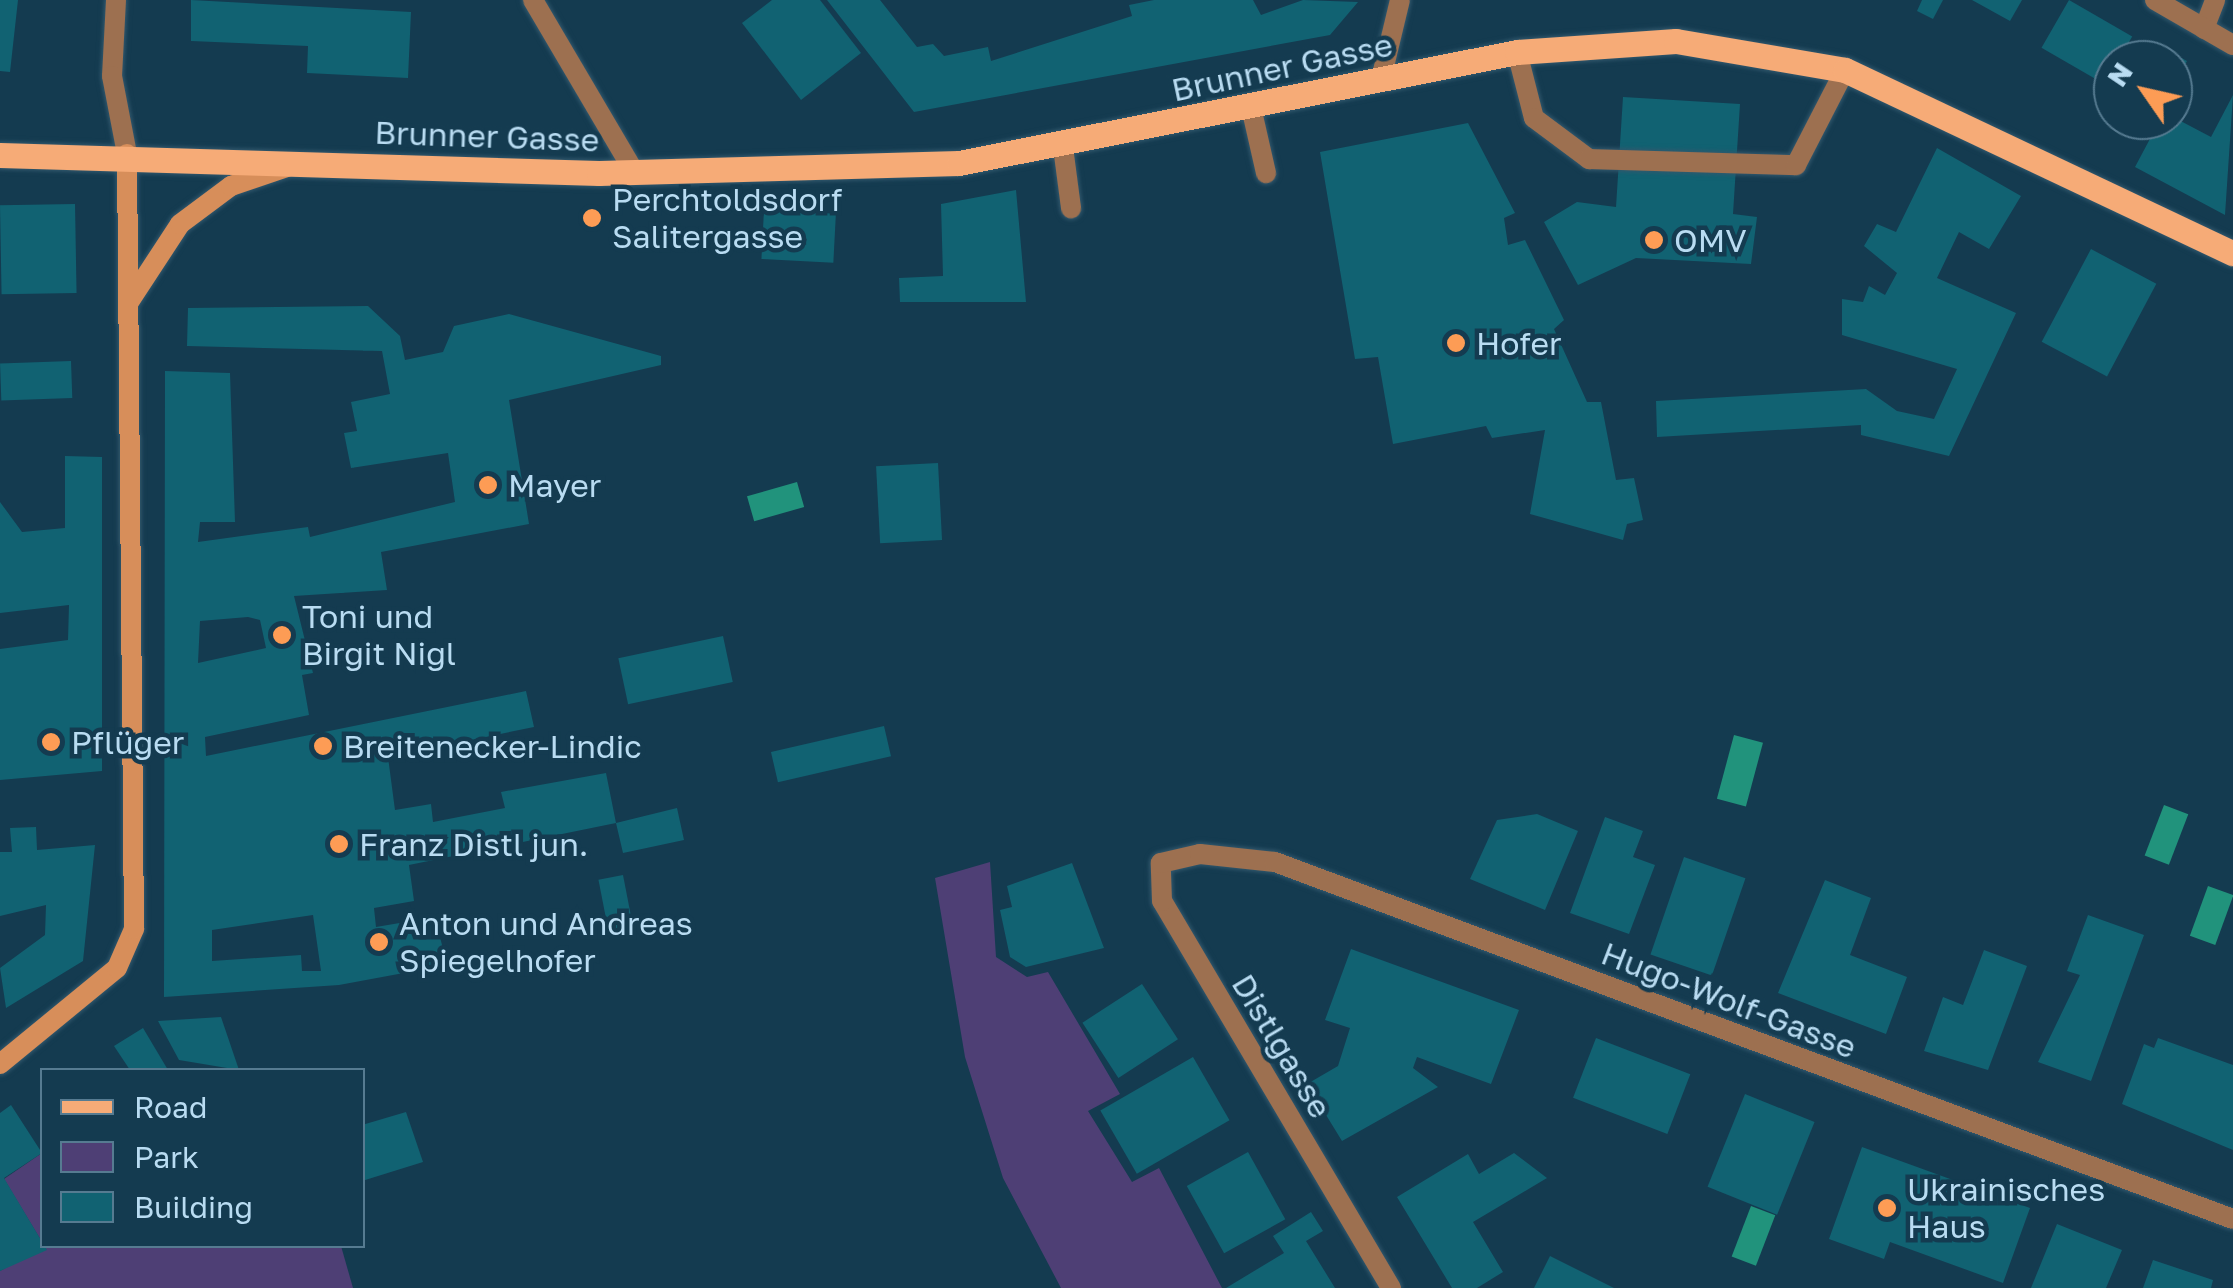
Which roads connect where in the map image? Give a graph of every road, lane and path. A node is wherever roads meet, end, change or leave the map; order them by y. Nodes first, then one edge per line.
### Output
1 (116, 0) edge
2 (533, 0) edge
3 (1400, 0) edge
4 (2155, 0) edge
5 (2215, 0) edge
6 (2204, 28) junction
7 (2233, 45) edge
8 (1516, 52) junction
9 (1845, 70) junction
10 (1381, 79) junction
11 (1252, 107) junction
12 (1063, 147) junction
13 (127, 154) junction
14 (0, 155) edge
15 (303, 162) junction
16 (635, 173) junction
17 (1266, 173) dead end
18 (1071, 208) dead end
19 (2233, 253) edge
20 (128, 304) junction
21 (1200, 854) joint
22 (0, 1064) edge
23 (2233, 1219) edge
24 (1391, 1288) edge

1 - 13 street
2 - 16 street
3 - 10 street
4 - 6 street
5 - 6 street
6 - 7 street
8 - 9 main road, Brunner Gasse
8 - 9 street
8 - 10 main road, Brunner Gasse
9 - 19 main road, Brunner Gasse
10 - 11 main road, Brunner Gasse
11 - 12 main road, Brunner Gasse
11 - 17 street
12 - 16 main road, Brunner Gasse
12 - 18 street
13 - 14 main road, Brunner Gasse
13 - 15 main road, Brunner Gasse
13 - 20 main road
15 - 16 main road, Brunner Gasse
15 - 20 main road, Brunner Gasse
20 - 22 main road
21 - 23 street, Hugo-Wolf-Gasse
21 - 24 street, Distlgasse

